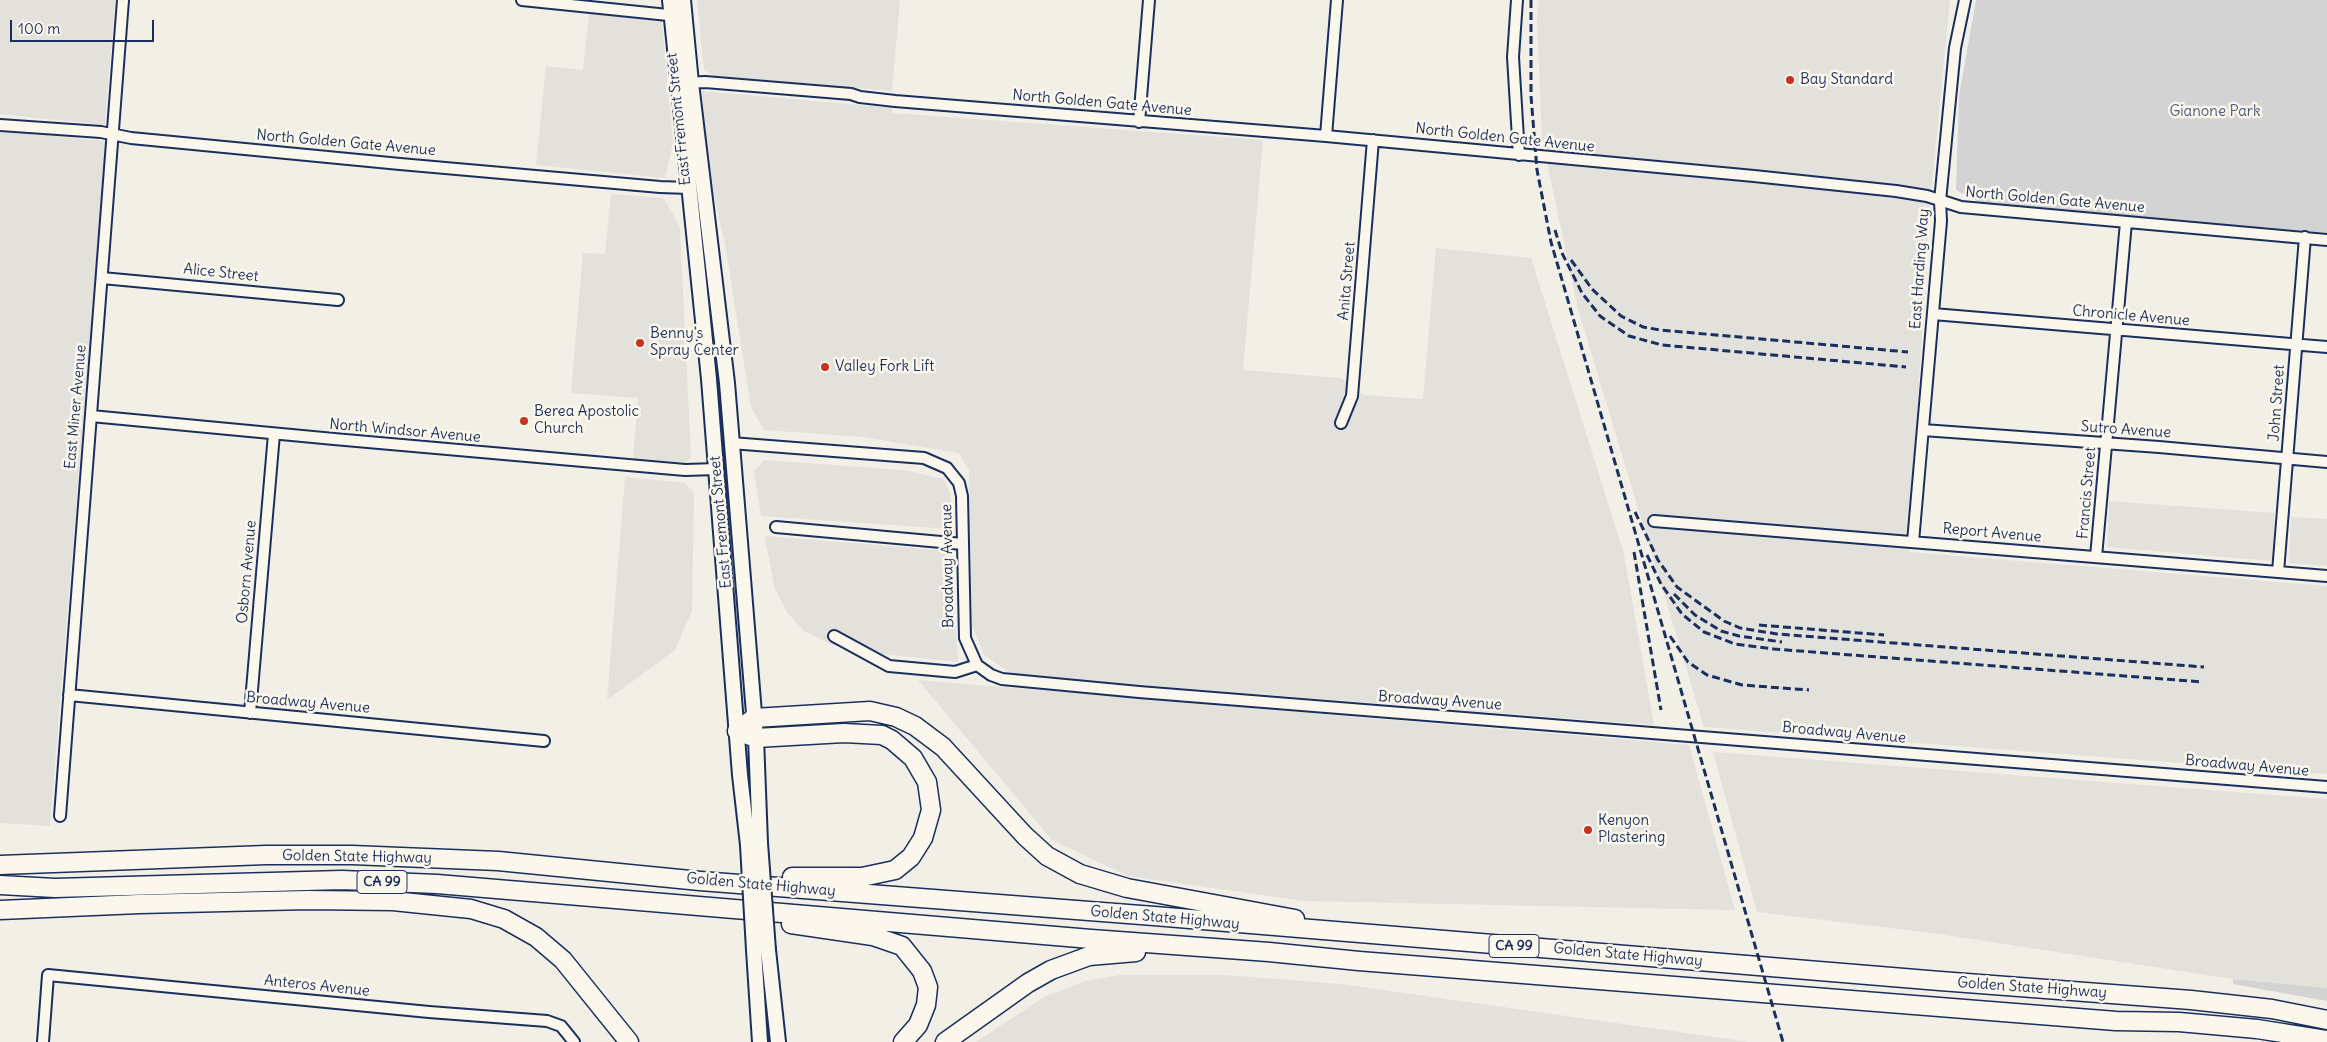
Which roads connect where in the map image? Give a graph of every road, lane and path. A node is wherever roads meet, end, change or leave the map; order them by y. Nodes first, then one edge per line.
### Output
1 (123, 0) edge
2 (522, 0) edge
3 (670, 0) edge
4 (683, 0) edge
5 (1149, 0) edge
6 (1337, 0) edge
7 (1517, 0) edge
8 (1965, 0) edge
9 (678, 16) junction
10 (685, 83) junction
11 (1139, 122) junction
12 (0, 125) edge
13 (113, 134) junction
14 (1326, 136) junction
15 (1373, 140) junction
16 (1518, 155) junction
17 (689, 188) junction
18 (1940, 201) junction
19 (2126, 222) junction
20 (2304, 237) junction
21 (2327, 240) edge
22 (102, 278) junction
23 (338, 300) dead end
24 (1933, 314) junction
25 (2116, 330) junction
26 (2296, 345) junction
27 (2327, 347) edge
28 (91, 416) junction
29 (1341, 423) dead end
30 (1923, 430) junction
31 (274, 434) junction
32 (731, 443) junction
33 (2106, 444) junction
34 (2288, 457) junction
35 (2327, 462) edge
36 (734, 468) junction
37 (717, 469) junction
38 (1654, 521) dead end
39 (776, 527) dead end
40 (1912, 542) junction
41 (964, 544) junction
42 (2096, 557) junction
43 (2278, 572) junction
44 (2327, 576) edge
45 (834, 636) dead end
46 (977, 665) junction
47 (69, 695) junction
48 (250, 713) junction
49 (754, 718) junction
50 (737, 731) junction
51 (756, 738) junction
52 (544, 741) dead end
53 (2327, 787) edge
54 (60, 816) dead end
55 (754, 844) junction
56 (0, 852) edge
57 (67, 862) junction
58 (0, 865) edge
59 (700, 881) junction
60 (0, 885) edge
61 (0, 910) edge
62 (762, 910) junction
63 (1369, 935) junction
64 (1269, 952) junction
65 (2327, 1020) edge
66 (2327, 1040) edge
67 (43, 1042) edge
68 (574, 1042) edge
69 (629, 1042) edge
70 (760, 1042) edge
71 (778, 1042) edge
72 (903, 1042) edge
73 (945, 1042) edge

1 - 13 street, East Miner Avenue
2 - 9 street
3 - 9 main road, East Fremont Street
4 - 9 main road, East Fremont Street
5 - 11 street
6 - 14 street
7 - 16 street
8 - 18 street, East Harding Way
9 - 10 main road, East Fremont Street
10 - 11 street, North Golden Gate Avenue
10 - 17 main road, East Fremont Street
10 - 32 main road, East Fremont Street
11 - 14 street, North Golden Gate Avenue
12 - 13 street, North Golden Gate Avenue
13 - 17 street, North Golden Gate Avenue
13 - 22 street, East Miner Avenue
14 - 15 street, North Golden Gate Avenue
15 - 16 street, North Golden Gate Avenue
15 - 29 street, Anita Street
16 - 18 street, North Golden Gate Avenue
17 - 37 main road, East Fremont Street
18 - 19 street, North Golden Gate Avenue
18 - 24 street, East Harding Way
19 - 20 street, North Golden Gate Avenue
19 - 25 street, Francis Street
20 - 21 street, North Golden Gate Avenue
20 - 26 street, John Street
22 - 23 street, Alice Street
22 - 28 street, East Miner Avenue
24 - 25 street, Chronicle Avenue
24 - 30 street, East Harding Way
25 - 26 street, Chronicle Avenue
25 - 33 street, Francis Street
26 - 27 street, Chronicle Avenue
26 - 34 street, John Street
28 - 31 street, North Windsor Avenue
28 - 47 street, East Miner Avenue
30 - 33 street, Sutro Avenue
30 - 40 street, East Harding Way
31 - 37 street, North Windsor Avenue
31 - 48 street, Osborn Avenue
32 - 36 main road, East Fremont Street
32 - 41 street, Broadway Avenue
33 - 34 street, Sutro Avenue
33 - 42 street, Francis Street
34 - 35 street, Sutro Avenue
34 - 43 street, John Street
36 - 37 main road
36 - 49 main road, East Fremont Street
37 - 50 main road, East Fremont Street
38 - 40 street, Report Avenue
39 - 41 street
40 - 42 street, Report Avenue
41 - 46 street, Broadway Avenue
42 - 43 street, Report Avenue
43 - 44 street, Report Avenue
45 - 46 street
46 - 53 street, Broadway Avenue
47 - 48 street, Broadway Avenue
47 - 54 street, East Miner Avenue
48 - 52 street, Broadway Avenue
49 - 50 highway
49 - 51 main road, East Fremont Street
49 - 63 highway
50 - 51 highway
50 - 55 main road, East Fremont Street
51 - 55 main road, East Fremont Street
51 - 59 highway
55 - 70 main road, East Fremont Street, bridge
55 - 71 main road, East Fremont Street, bridge
56 - 57 highway
57 - 58 highway, Golden State Highway / CA 99
57 - 59 highway, Golden State Highway / CA 99
59 - 63 highway, Golden State Highway / CA 99
60 - 62 highway, Golden State Highway / CA 99
61 - 69 highway
62 - 64 highway, Golden State Highway / CA 99
62 - 72 highway
63 - 65 highway, Golden State Highway / CA 99
64 - 66 highway, Golden State Highway / CA 99
64 - 73 highway
67 - 68 street, Anteros Avenue

